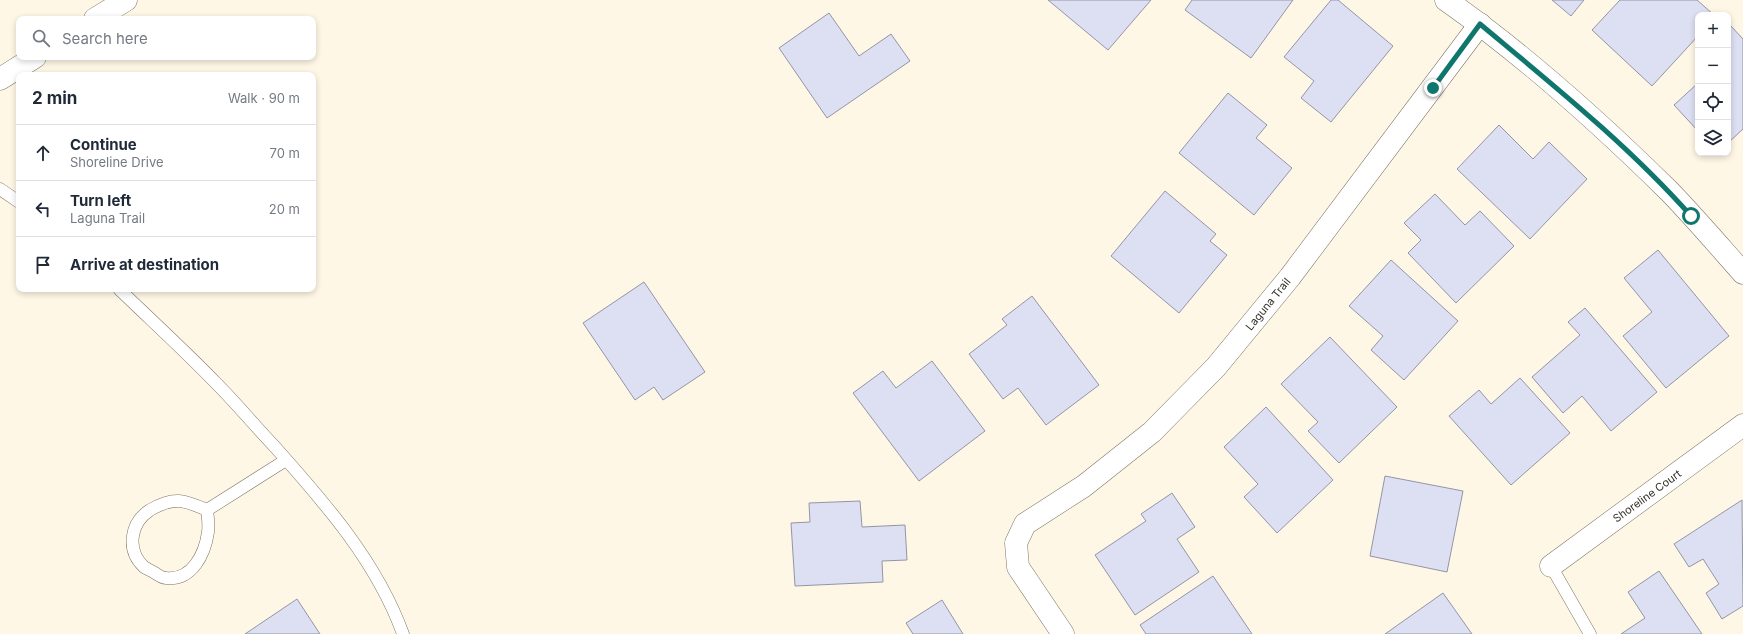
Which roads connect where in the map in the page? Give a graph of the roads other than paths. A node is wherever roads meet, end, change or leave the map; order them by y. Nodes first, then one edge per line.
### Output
1 (126, 0) edge
2 (1446, 0) edge
3 (100, 16) edge
4 (1480, 24) junction
5 (30, 60) edge
6 (0, 79) edge
7 (0, 189) edge
8 (16, 200) edge
9 (1743, 273) edge
10 (122, 292) edge
11 (1743, 425) edge
12 (286, 460) junction
13 (207, 510) junction
14 (1551, 566) joint
15 (403, 634) edge
16 (1063, 634) edge
17 (1590, 634) edge

1 - 3 street
2 - 4 street
4 - 9 street
4 - 16 street, Laguna Trail
5 - 6 street
7 - 8 lane
10 - 12 lane
11 - 14 street, Shoreline Court
12 - 13 lane
12 - 15 lane
13 - 13 lane
14 - 17 lane

